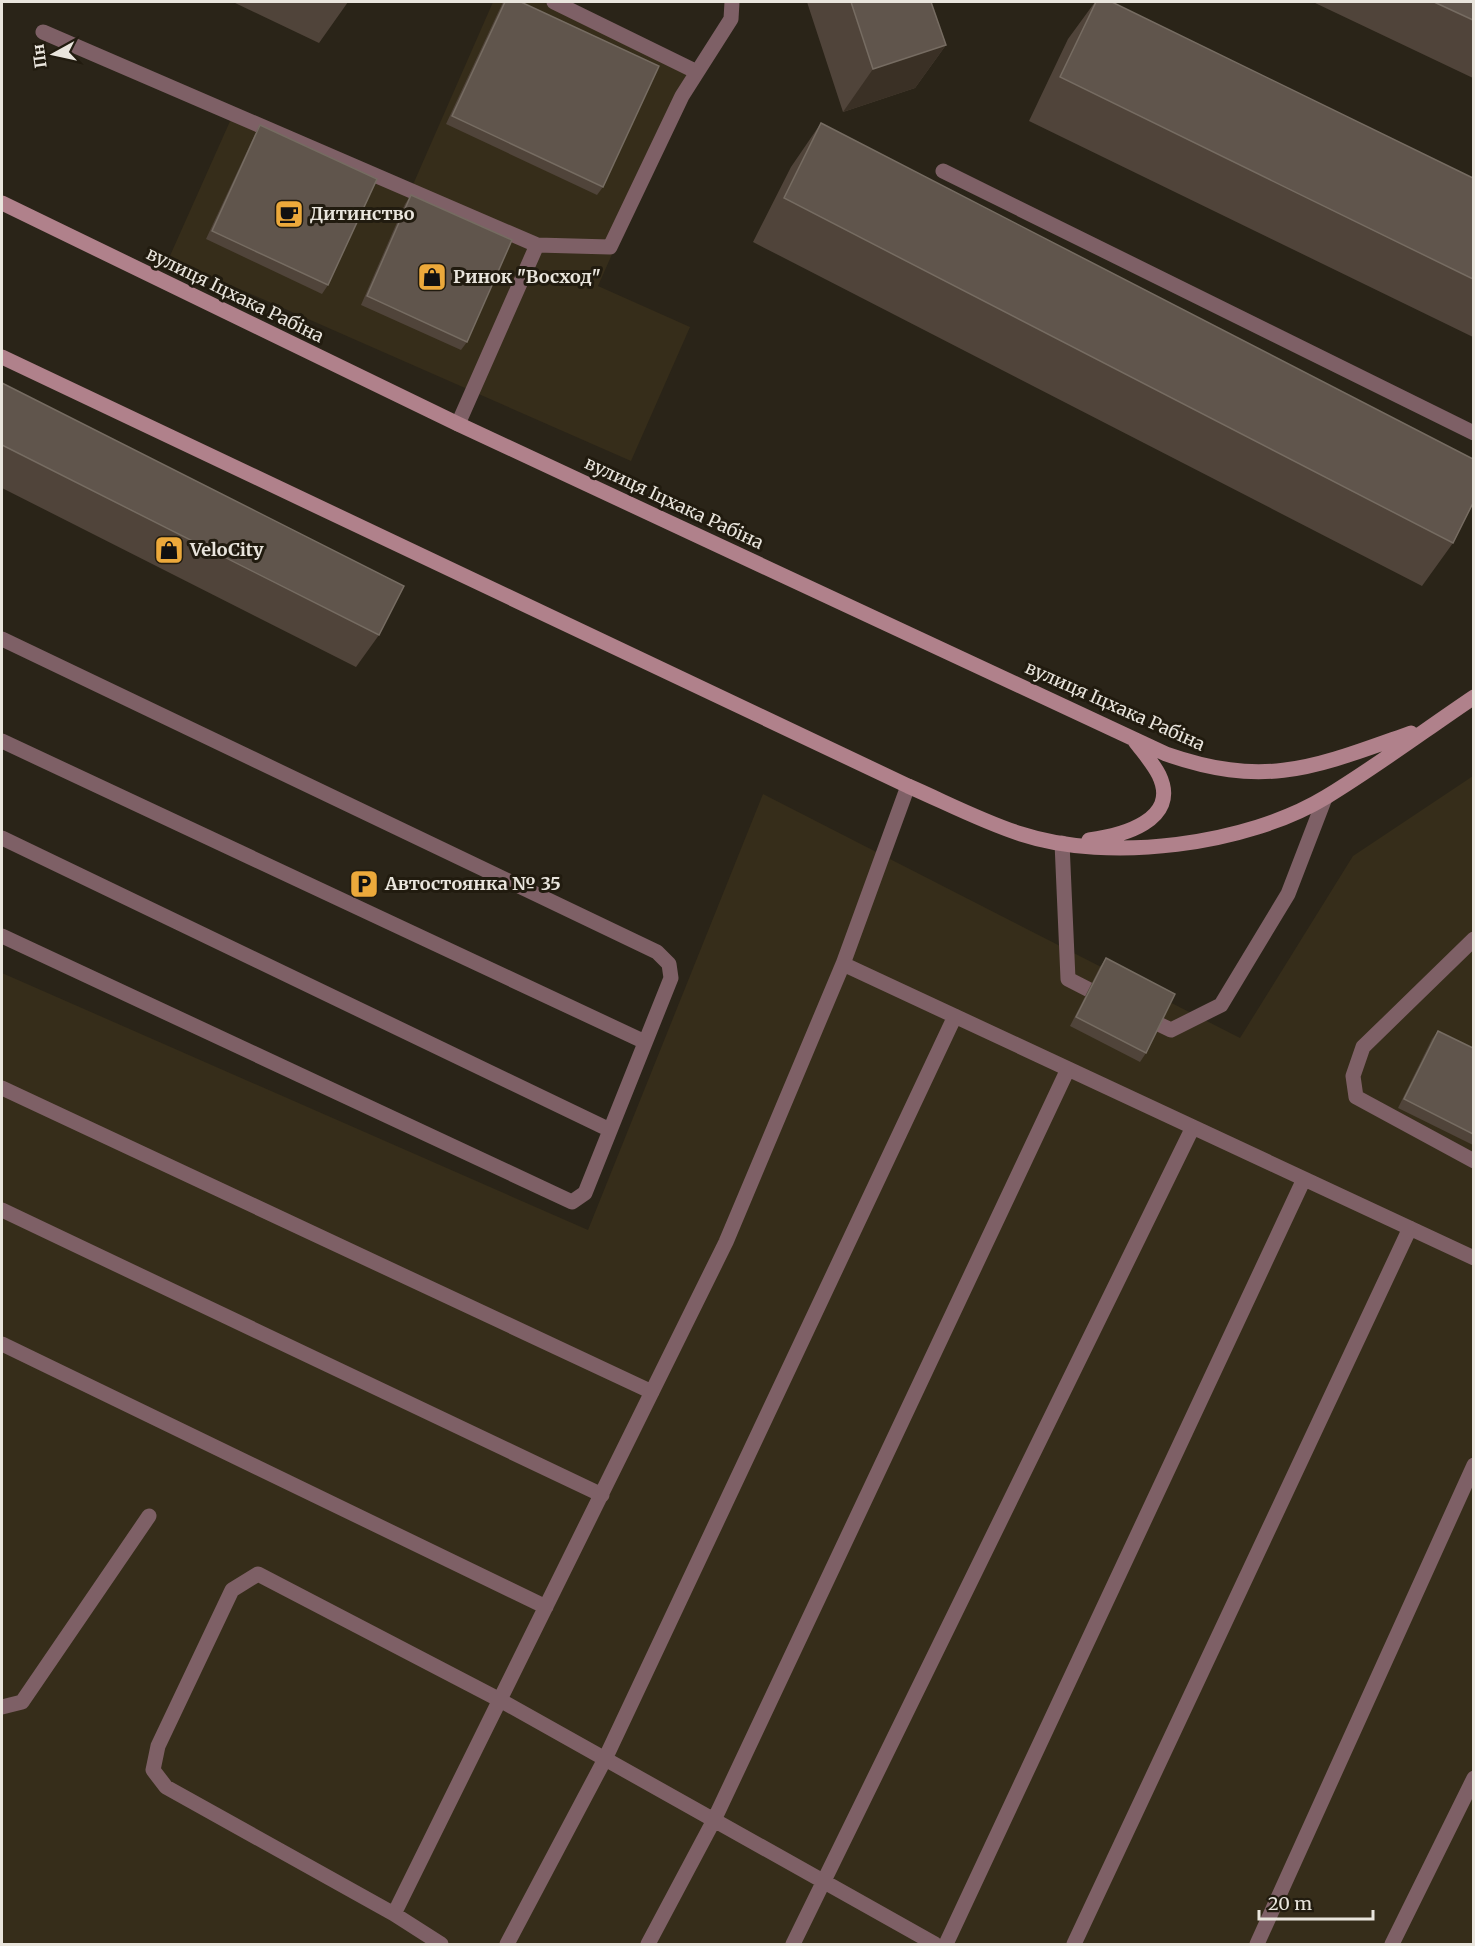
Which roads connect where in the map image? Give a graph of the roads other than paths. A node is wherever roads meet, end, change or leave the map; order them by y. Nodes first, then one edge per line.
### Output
1 (554, 2) edge
2 (732, 2) edge
3 (43, 32) dead end
4 (697, 72) junction
5 (943, 171) dead end
6 (2, 203) edge
7 (537, 245) junction
8 (2, 357) edge
9 (458, 424) junction
10 (1473, 433) edge
11 (2, 639) edge
12 (1473, 697) edge
13 (1431, 726) junction
14 (1133, 738) junction
15 (2, 741) edge
16 (908, 786) junction
17 (1325, 798) junction
18 (2, 838) edge
19 (1062, 843) junction
20 (2, 936) edge
21 (1473, 939) edge
22 (843, 964) junction
23 (955, 1016) junction
24 (645, 1042) junction
25 (1068, 1069) junction
26 (2, 1088) edge
27 (1193, 1127) junction
28 (610, 1130) junction
29 (1473, 1161) edge
30 (1304, 1179) junction
31 (2, 1210) edge
32 (1410, 1228) junction
33 (1473, 1258) edge
34 (2, 1344) edge
35 (652, 1392) junction
36 (1473, 1465) edge
37 (602, 1495) junction
38 (149, 1516) dead end
39 (546, 1607) junction
40 (500, 1700) junction
41 (2, 1707) edge
42 (605, 1759) junction
43 (1473, 1778) edge
44 (714, 1820) junction
45 (825, 1882) junction
46 (394, 1914) junction
47 (441, 1944) edge
48 (507, 1944) edge
49 (648, 1944) edge
50 (793, 1944) edge
51 (935, 1944) edge
52 (946, 1944) edge
53 (1074, 1944) edge
54 (1257, 1944) edge
55 (1392, 1944) edge

1 - 4 lane
2 - 4 lane
3 - 7 lane
4 - 7 lane
5 - 10 lane
6 - 9 main road, вулиця Іцхака Рабіна
7 - 9 lane
8 - 16 main road
9 - 14 main road, вулиця Іцхака Рабіна
11 - 24 lane
12 - 13 main road
13 - 14 main road, вулиця Іцхака Рабіна
13 - 17 main road
14 - 19 main road
15 - 24 lane
16 - 19 main road
16 - 22 lane
17 - 19 main road
17 - 19 lane
18 - 28 lane
20 - 28 lane
21 - 29 lane
22 - 23 lane
22 - 35 lane
23 - 25 lane
23 - 42 lane
24 - 28 lane
25 - 27 lane
25 - 44 lane
26 - 35 lane
27 - 30 lane
27 - 45 lane
30 - 32 lane
30 - 52 lane
31 - 37 lane
32 - 33 lane
32 - 53 lane
34 - 39 lane
35 - 37 lane
36 - 54 lane
37 - 39 lane
38 - 41 lane
39 - 40 lane
40 - 42 lane
40 - 46 lane
40 - 46 lane
42 - 44 lane
42 - 48 lane
43 - 55 lane
44 - 45 lane
44 - 49 lane
45 - 50 lane
45 - 51 lane
46 - 47 lane

